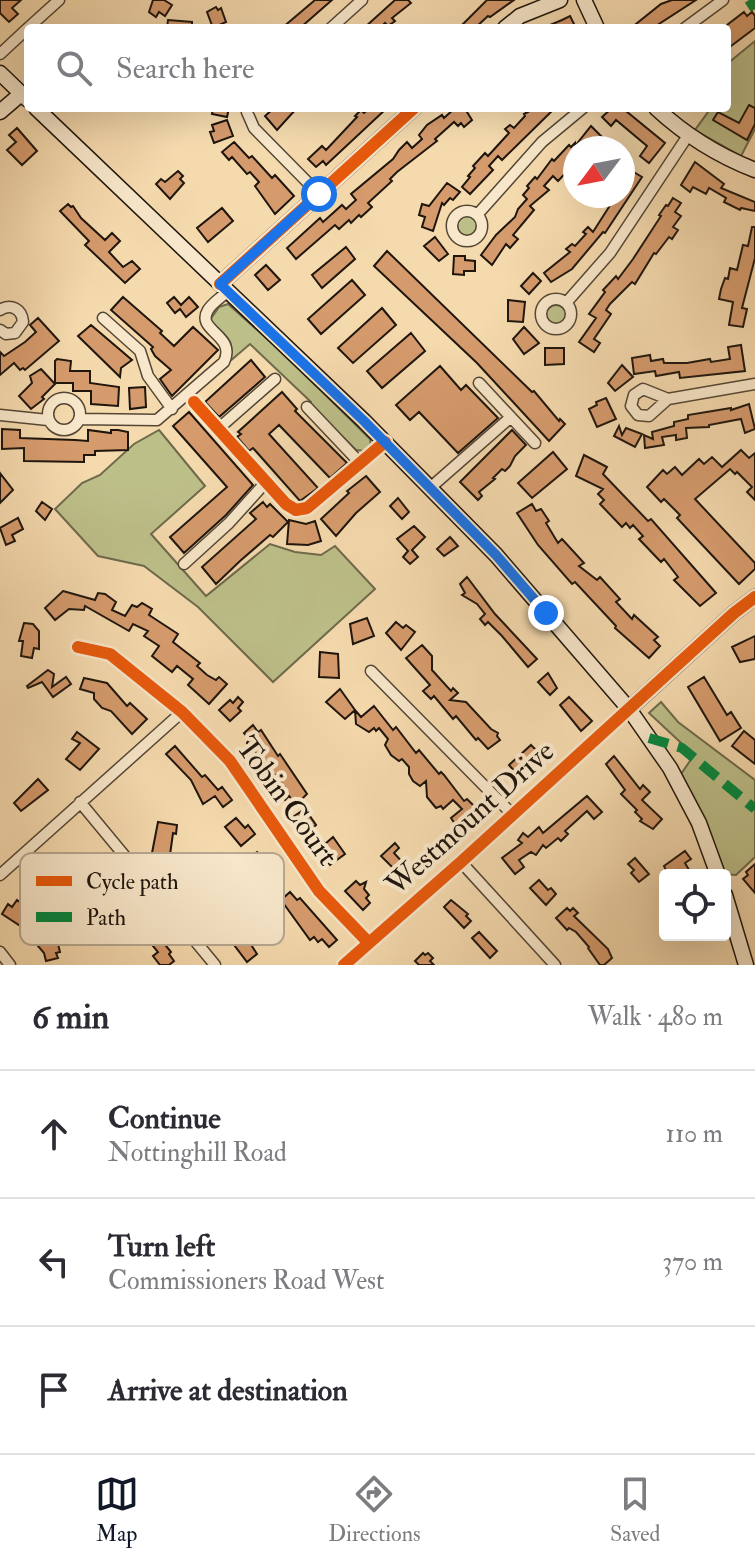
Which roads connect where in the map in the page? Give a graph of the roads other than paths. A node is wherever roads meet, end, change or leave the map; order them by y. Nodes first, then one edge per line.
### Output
1 (59, 0) edge
2 (362, 0) edge
3 (560, 0) edge
4 (584, 0) edge
5 (723, 0) edge
6 (32, 24) edge
7 (335, 24) edge
8 (510, 24) edge
9 (595, 24) edge
10 (690, 24) edge
11 (24, 32) edge
12 (0, 54) edge
13 (0, 73) edge
14 (24, 97) edge
15 (0, 112) edge
16 (40, 112) edge
17 (247, 112) edge
18 (410, 112) edge
19 (578, 112) edge
20 (661, 112) edge
21 (689, 134) junction
22 (755, 170) edge
23 (319, 194) junction
24 (477, 215) dead end
25 (224, 288) junction
26 (566, 303) dead end
27 (0, 310) edge
28 (103, 318) dead end
29 (0, 330) edge
30 (275, 379) dead end
31 (479, 383) dead end
32 (755, 384) edge
33 (668, 399) dead end
34 (194, 402) dead end
35 (307, 407) dead end
36 (172, 409) junction
37 (0, 415) edge
38 (511, 417) junction
39 (79, 419) junction
40 (48, 420) junction
41 (218, 429) junction
42 (385, 442) junction
43 (535, 443) dead end
44 (360, 463) junction
45 (266, 482) junction
46 (430, 488) junction
47 (184, 564) dead end
48 (755, 597) edge
49 (78, 647) dead end
50 (371, 671) dead end
51 (629, 709) junction
52 (182, 712) junction
53 (80, 802) junction
54 (513, 815) junction
55 (24, 853) edge
56 (122, 853) edge
57 (20, 857) edge
58 (461, 862) junction
59 (716, 869) edge
60 (0, 875) edge
61 (731, 915) edge
62 (369, 943) junction
63 (198, 945) edge
64 (0, 952) edge
65 (350, 963) edge
66 (10, 965) edge
67 (215, 965) edge
68 (555, 965) edge
69 (746, 965) edge

1 - 6 street
2 - 7 street
3 - 8 main road
4 - 9 main road
5 - 10 street
11 - 12 street
13 - 14 main road
14 - 15 main road
16 - 25 main road
17 - 23 street
18 - 23 main road
19 - 24 street
20 - 21 main road
21 - 22 main road
21 - 26 street
23 - 25 main road
25 - 36 street
25 - 42 main road
27 - 29 street
28 - 36 street
30 - 41 street
31 - 38 street
32 - 33 street
34 - 41 street
35 - 44 street
36 - 39 street
37 - 40 street
38 - 43 street
38 - 46 street
39 - 40 street
39 - 40 street
41 - 45 street
42 - 44 street
42 - 46 main road
44 - 45 street
45 - 47 street
46 - 51 main road
48 - 51 main road
49 - 52 street, Tobin Court
50 - 54 street
51 - 54 street, Westmount Drive
51 - 59 main road
52 - 53 street
52 - 62 street, Tobin Court
53 - 55 street
53 - 56 street
54 - 58 street, Westmount Drive
57 - 60 street
58 - 62 street, Westmount Drive
58 - 68 street
61 - 69 main road
62 - 65 street, Westmount Drive
63 - 67 street
64 - 66 street

